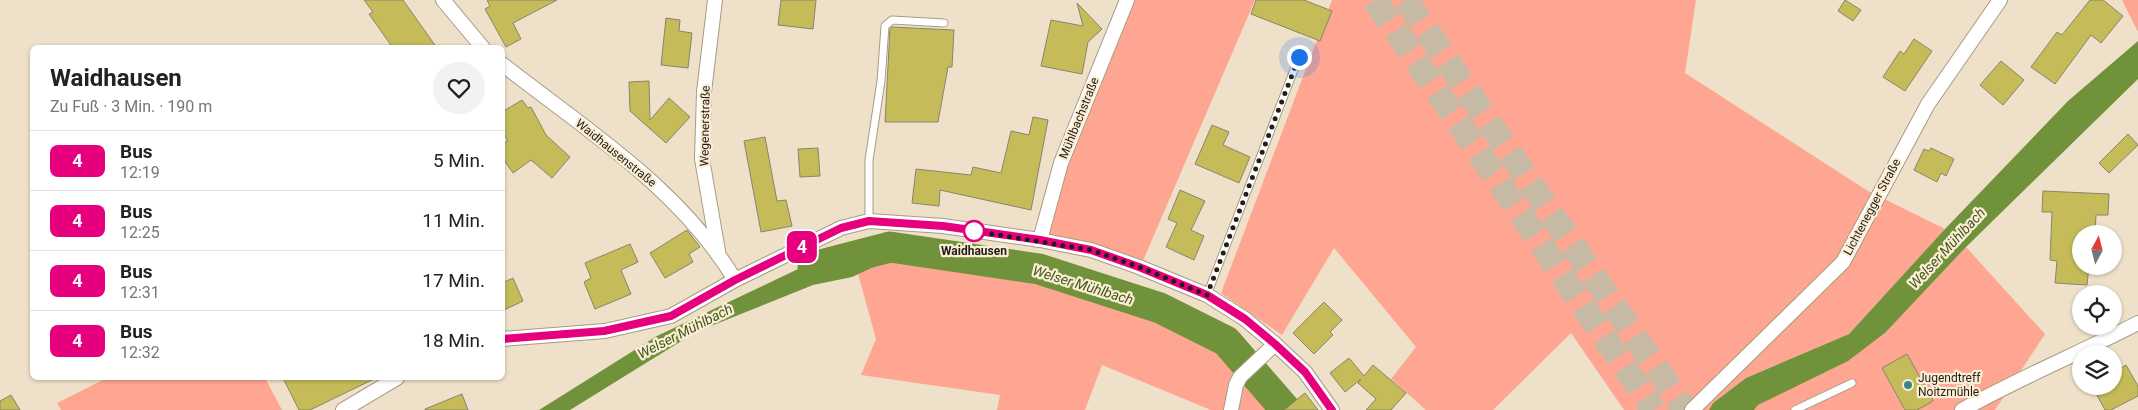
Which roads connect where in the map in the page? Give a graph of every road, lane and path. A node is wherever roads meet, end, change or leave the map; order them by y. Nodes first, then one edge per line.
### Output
1 (443, 0) edge
2 (715, 0) edge
3 (1127, 0) edge
4 (2000, 0) edge
5 (944, 24) dead end
6 (480, 45) edge
7 (1299, 57) dead end
8 (505, 66) edge
9 (869, 221) junction
10 (1040, 240) junction
11 (718, 252) junction
12 (735, 280) junction
13 (1207, 295) junction
14 (2138, 322) edge
15 (505, 339) edge
16 (1275, 344) junction
17 (393, 380) edge
18 (1852, 383) dead end
19 (343, 410) edge
20 (1231, 410) edge
21 (1332, 410) edge
22 (1692, 410) edge
23 (1795, 410) edge
24 (1962, 410) edge

1 - 6 street
2 - 11 street, Wegenerstraße
3 - 10 street, Mühlbachstraße
4 - 22 street, Lichtenegger Straße
5 - 9 lane
7 - 13 lane
8 - 11 street, Waidhausenstraße
9 - 10 street
9 - 12 street
10 - 13 street
11 - 12 street, Waidhausenstraße
12 - 15 street
13 - 16 street
14 - 24 street
16 - 20 street
16 - 21 street
17 - 19 street
18 - 23 lane

